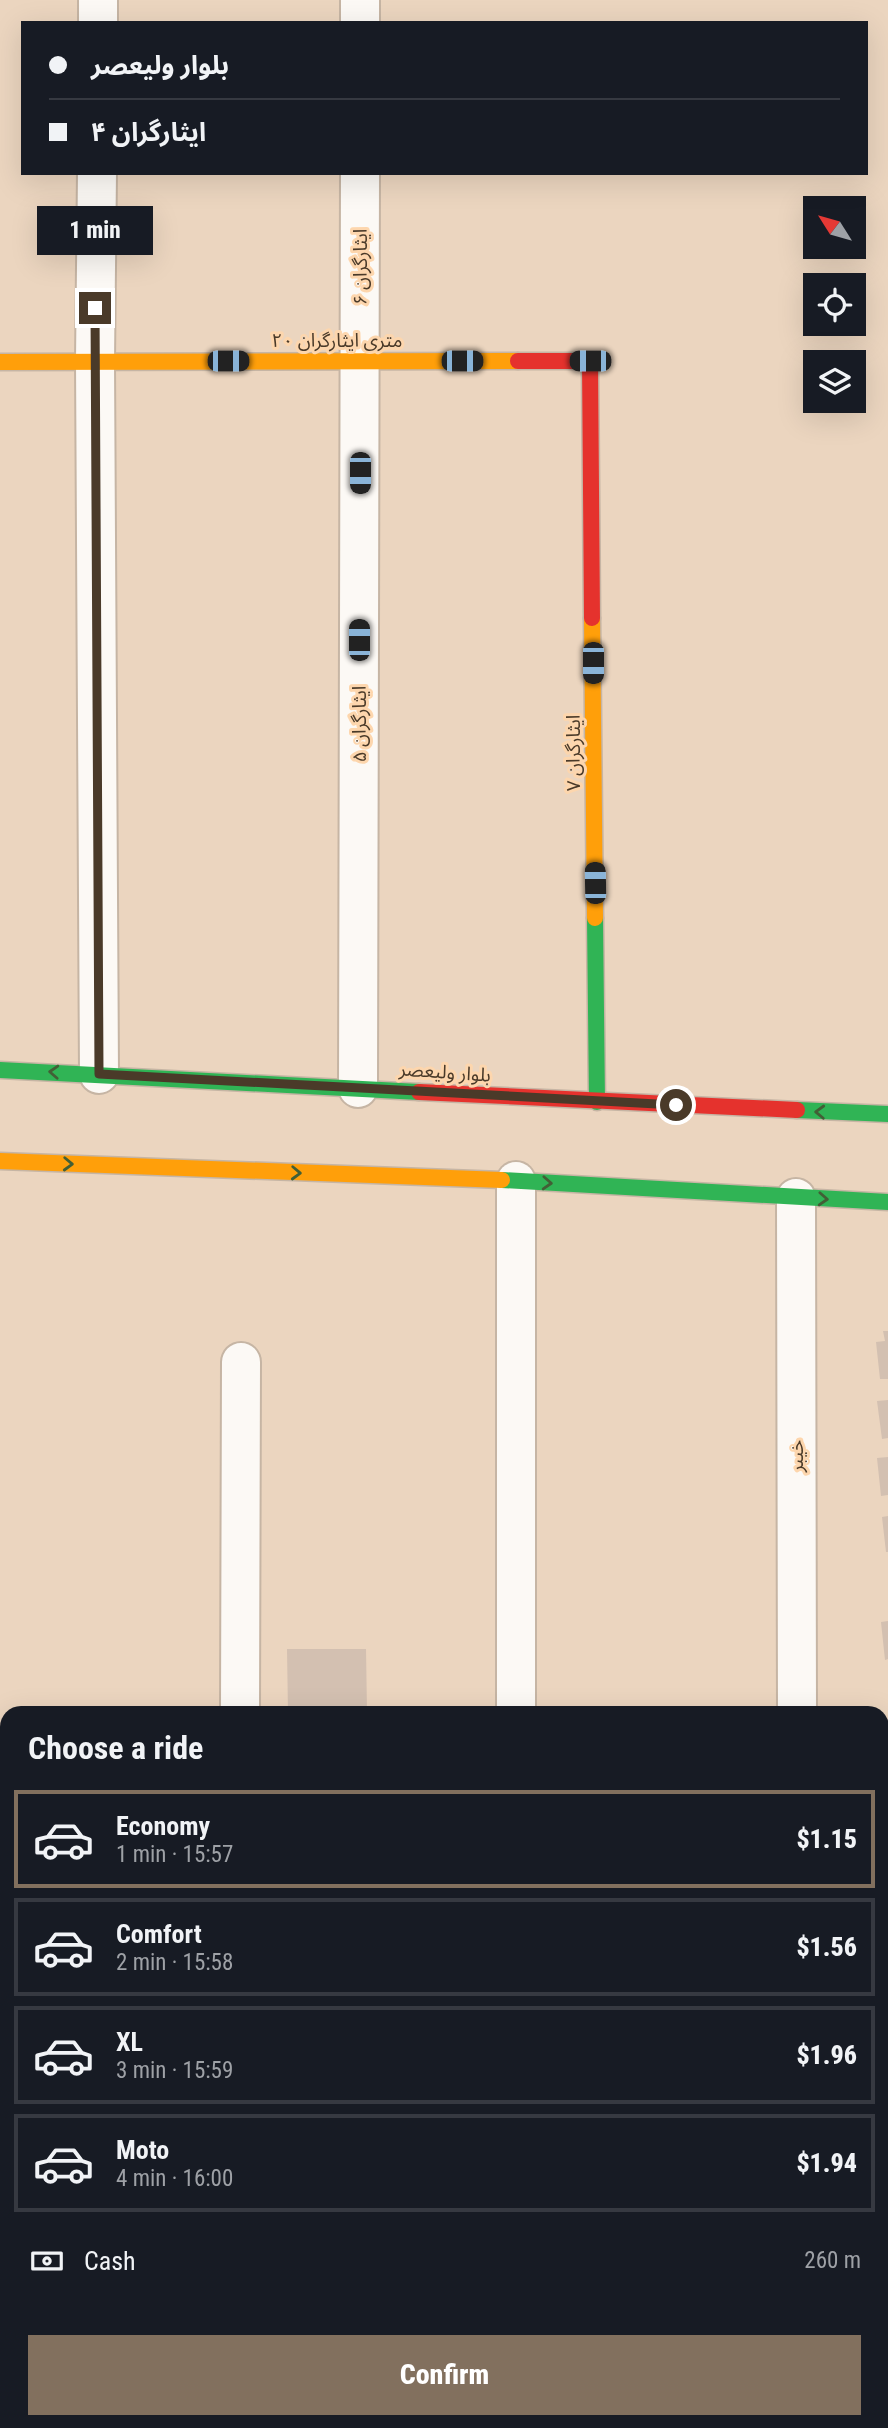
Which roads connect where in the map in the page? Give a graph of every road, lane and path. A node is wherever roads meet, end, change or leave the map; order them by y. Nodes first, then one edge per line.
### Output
1 (98, 0) edge
2 (360, 0) edge
3 (98, 21) edge
4 (360, 21) edge
5 (97, 175) edge
6 (360, 175) edge
7 (360, 361) junction
8 (590, 361) joint
9 (0, 362) edge
10 (95, 362) junction
11 (0, 1070) edge
12 (99, 1074) junction
13 (358, 1088) junction
14 (597, 1102) junction
15 (888, 1114) edge
16 (0, 1161) edge
17 (516, 1181) junction
18 (796, 1198) junction
19 (888, 1202) edge
20 (241, 1362) dead end
21 (240, 1706) edge
22 (516, 1706) edge
23 (796, 1706) edge

1 - 3 street
2 - 4 street
5 - 10 street
6 - 7 street, ایثارگران ۶
7 - 8 main road, ۲۰ متری ایثارگران
7 - 10 main road, ۲۰ متری ایثارگران
7 - 13 street, ایثارگران ۵
8 - 14 main road, ایثارگران ۷
9 - 10 main road, ۲۰ متری ایثارگران
10 - 12 street
12 -> 11 main road, بلوار ولیعصر
12 - 13 main road, بلوار ولیعصر
13 - 14 main road, بلوار ولیعصر
15 -> 14 main road, بلوار ولیعصر
16 -> 17 main road
17 -> 18 main road
17 - 22 street
18 -> 19 main road
18 - 23 street, خیبر
20 - 21 street

